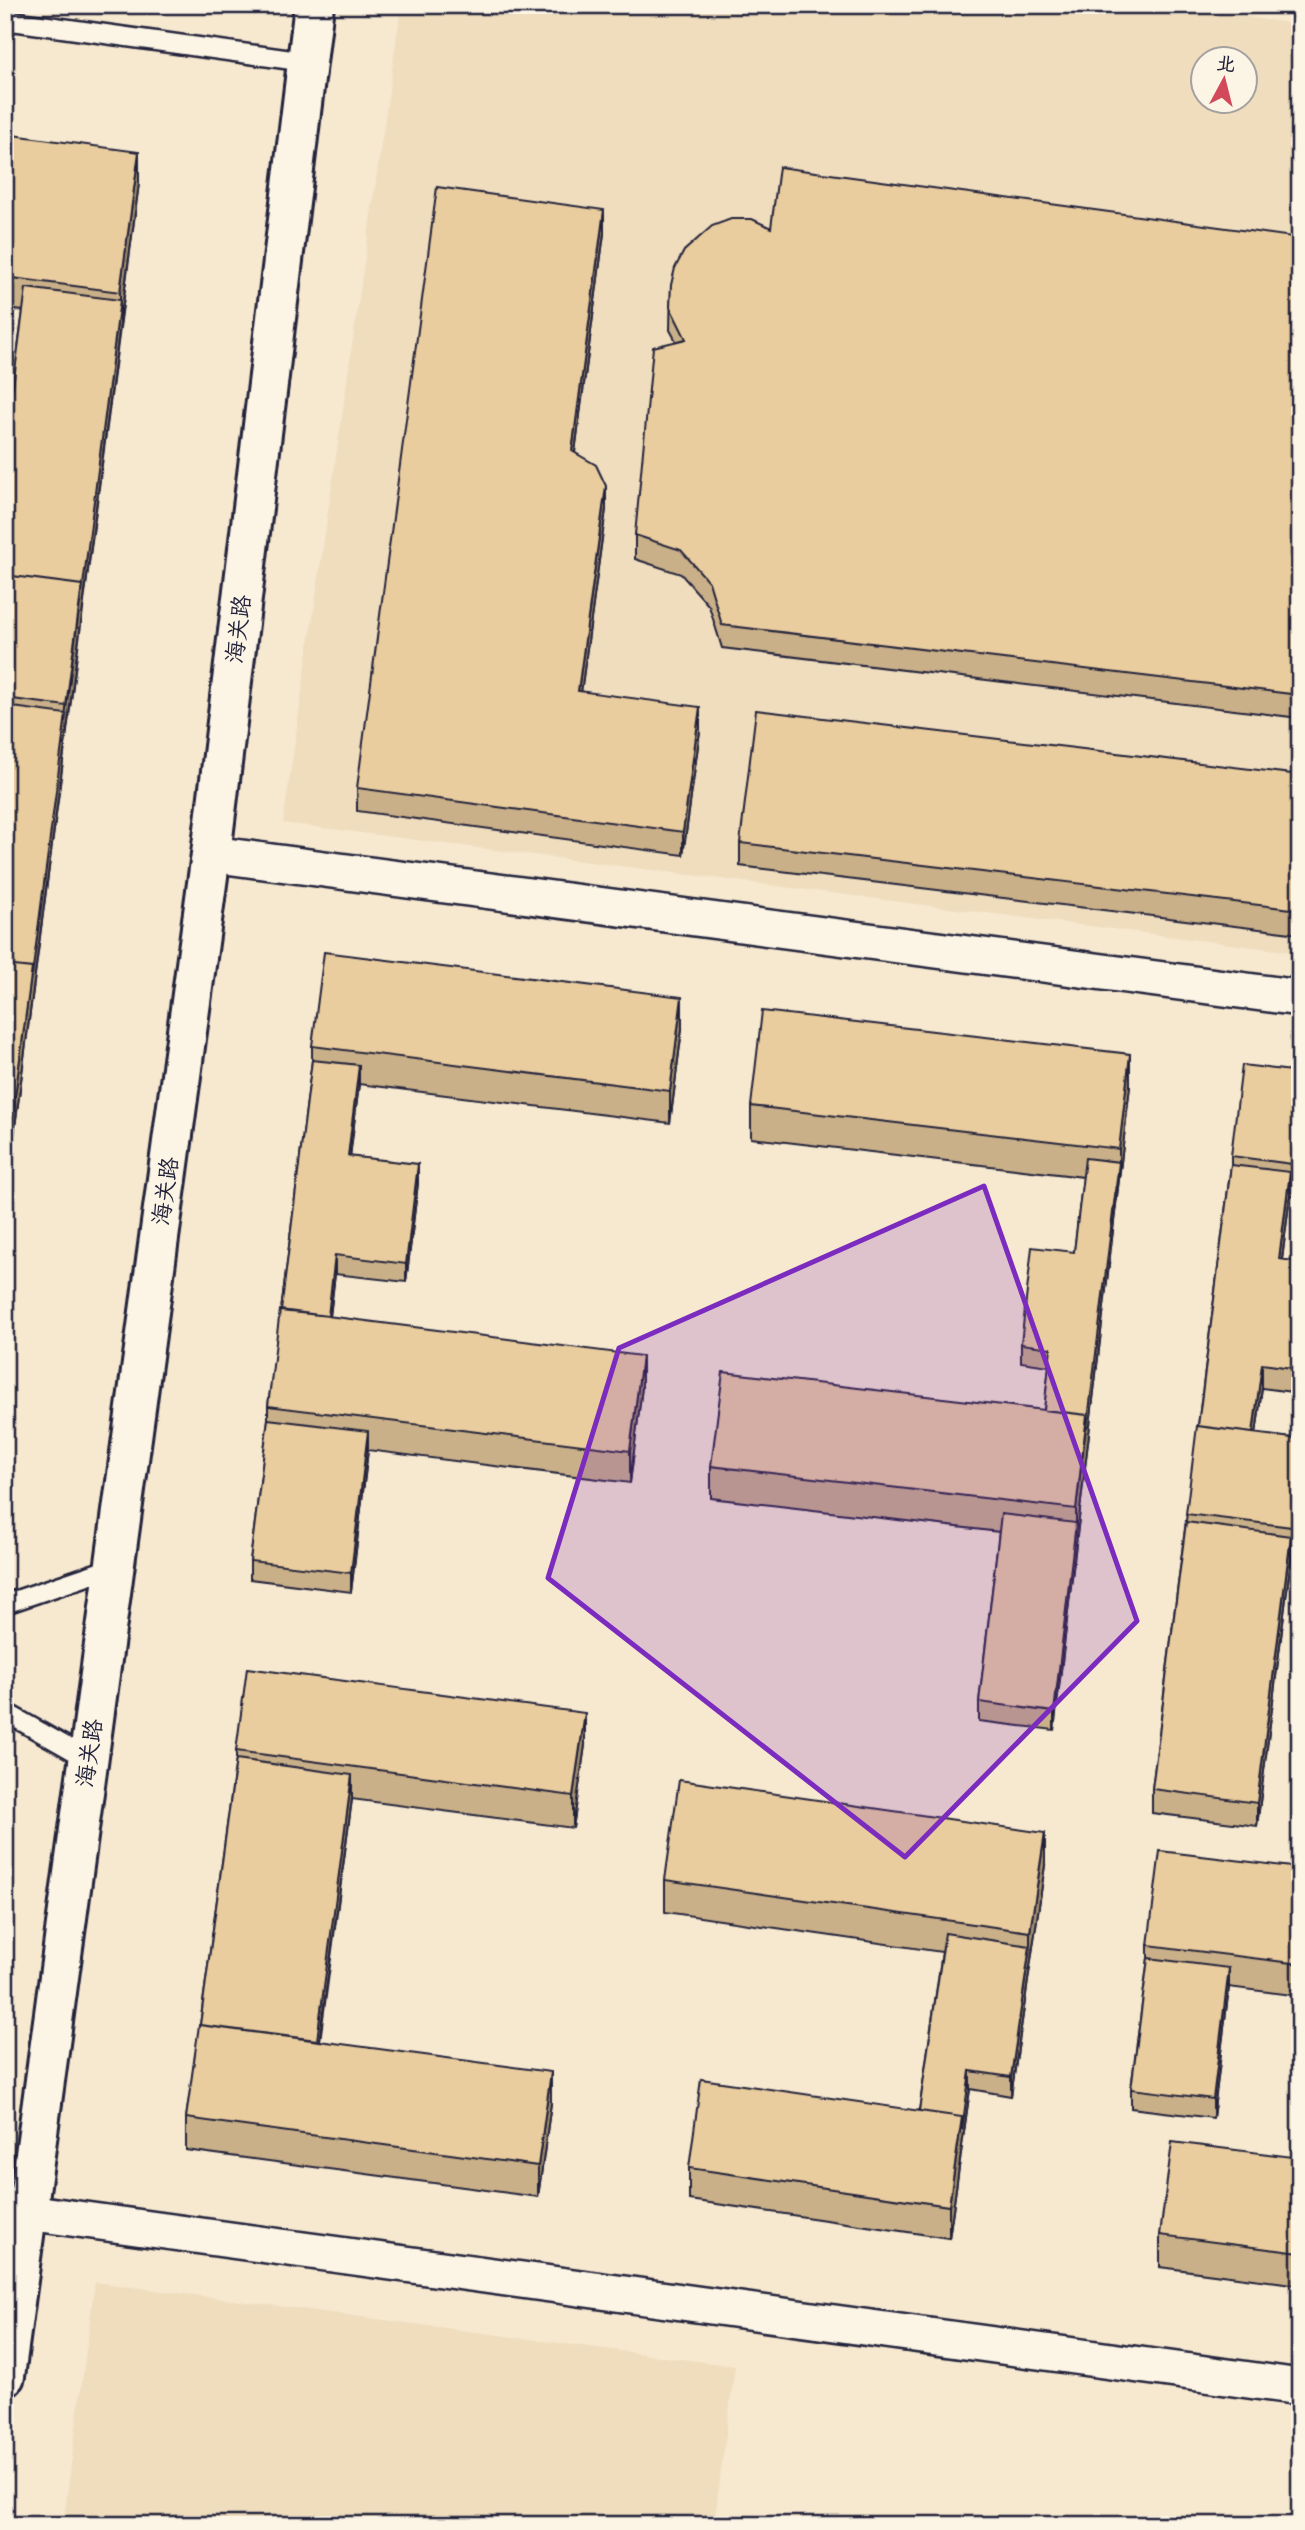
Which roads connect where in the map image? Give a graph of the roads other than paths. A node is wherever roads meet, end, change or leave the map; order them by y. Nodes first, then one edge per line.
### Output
1 (314, 5) edge
2 (5, 20) edge
3 (306, 62) junction
4 (211, 854) junction
5 (1300, 998) edge
6 (114, 1567) junction
7 (5, 1604) edge
8 (5, 1712) edge
9 (88, 1759) junction
10 (27, 2212) junction
11 (5, 2376) edge
12 (1300, 2387) edge

1 - 3 street, 海关路
2 - 3 lane
3 - 4 street, 海关路
4 - 5 street
4 - 6 street, 海关路
6 - 7 lane
6 - 9 street, 海关路
8 - 9 lane
9 - 10 street, 海关路
10 - 11 street, 海关路
10 - 12 street

